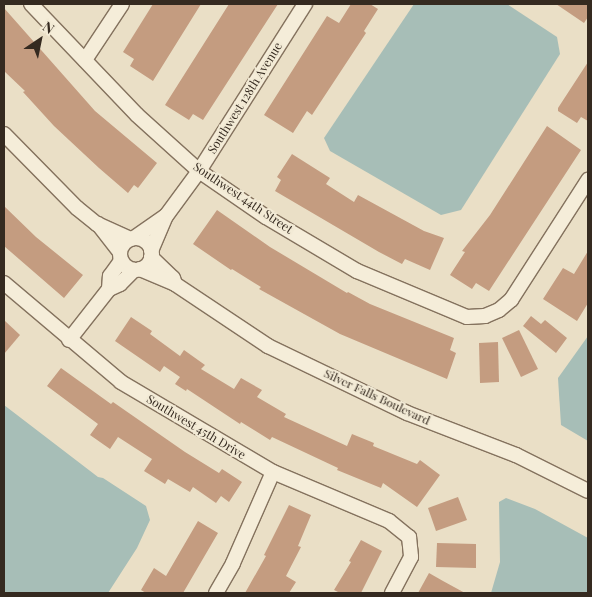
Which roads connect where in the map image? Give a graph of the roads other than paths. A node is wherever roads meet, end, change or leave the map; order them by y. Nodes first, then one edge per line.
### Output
1 (31, 4) edge
2 (122, 4) edge
3 (305, 4) edge
4 (85, 60) junction
5 (4, 134) edge
6 (199, 171) junction
7 (588, 180) edge
8 (166, 216) junction
9 (97, 224) junction
10 (133, 238) junction
11 (151, 254) junction
12 (121, 256) junction
13 (137, 269) junction
14 (4, 283) edge
15 (175, 284) junction
16 (108, 289) junction
17 (69, 340) junction
18 (273, 472) junction
19 (588, 491) edge
20 (216, 593) edge
21 (392, 593) edge

1 - 4 street, Southwest 44th Street
2 - 4 street
3 - 6 street, Southwest 128th Avenue
4 - 6 street, Southwest 44th Street
5 - 9 street
6 - 7 street, Southwest 44th Street
6 - 8 street, Southwest 128th Avenue
8 - 10 street, Southwest 128th Avenue
8 - 11 street, Southwest 128th Avenue
9 - 10 street
9 - 12 street
10 - 11 street
10 - 12 street
11 - 13 street
11 - 15 street, Silver Falls Boulevard
12 - 13 street
12 - 16 street
13 - 15 street, Silver Falls Boulevard
13 - 16 street
14 - 17 street, Southwest 45th Drive
15 - 19 street, Silver Falls Boulevard
16 - 17 street
17 - 18 street, Southwest 45th Drive
18 - 20 street
18 - 21 street, Southwest 45th Drive

